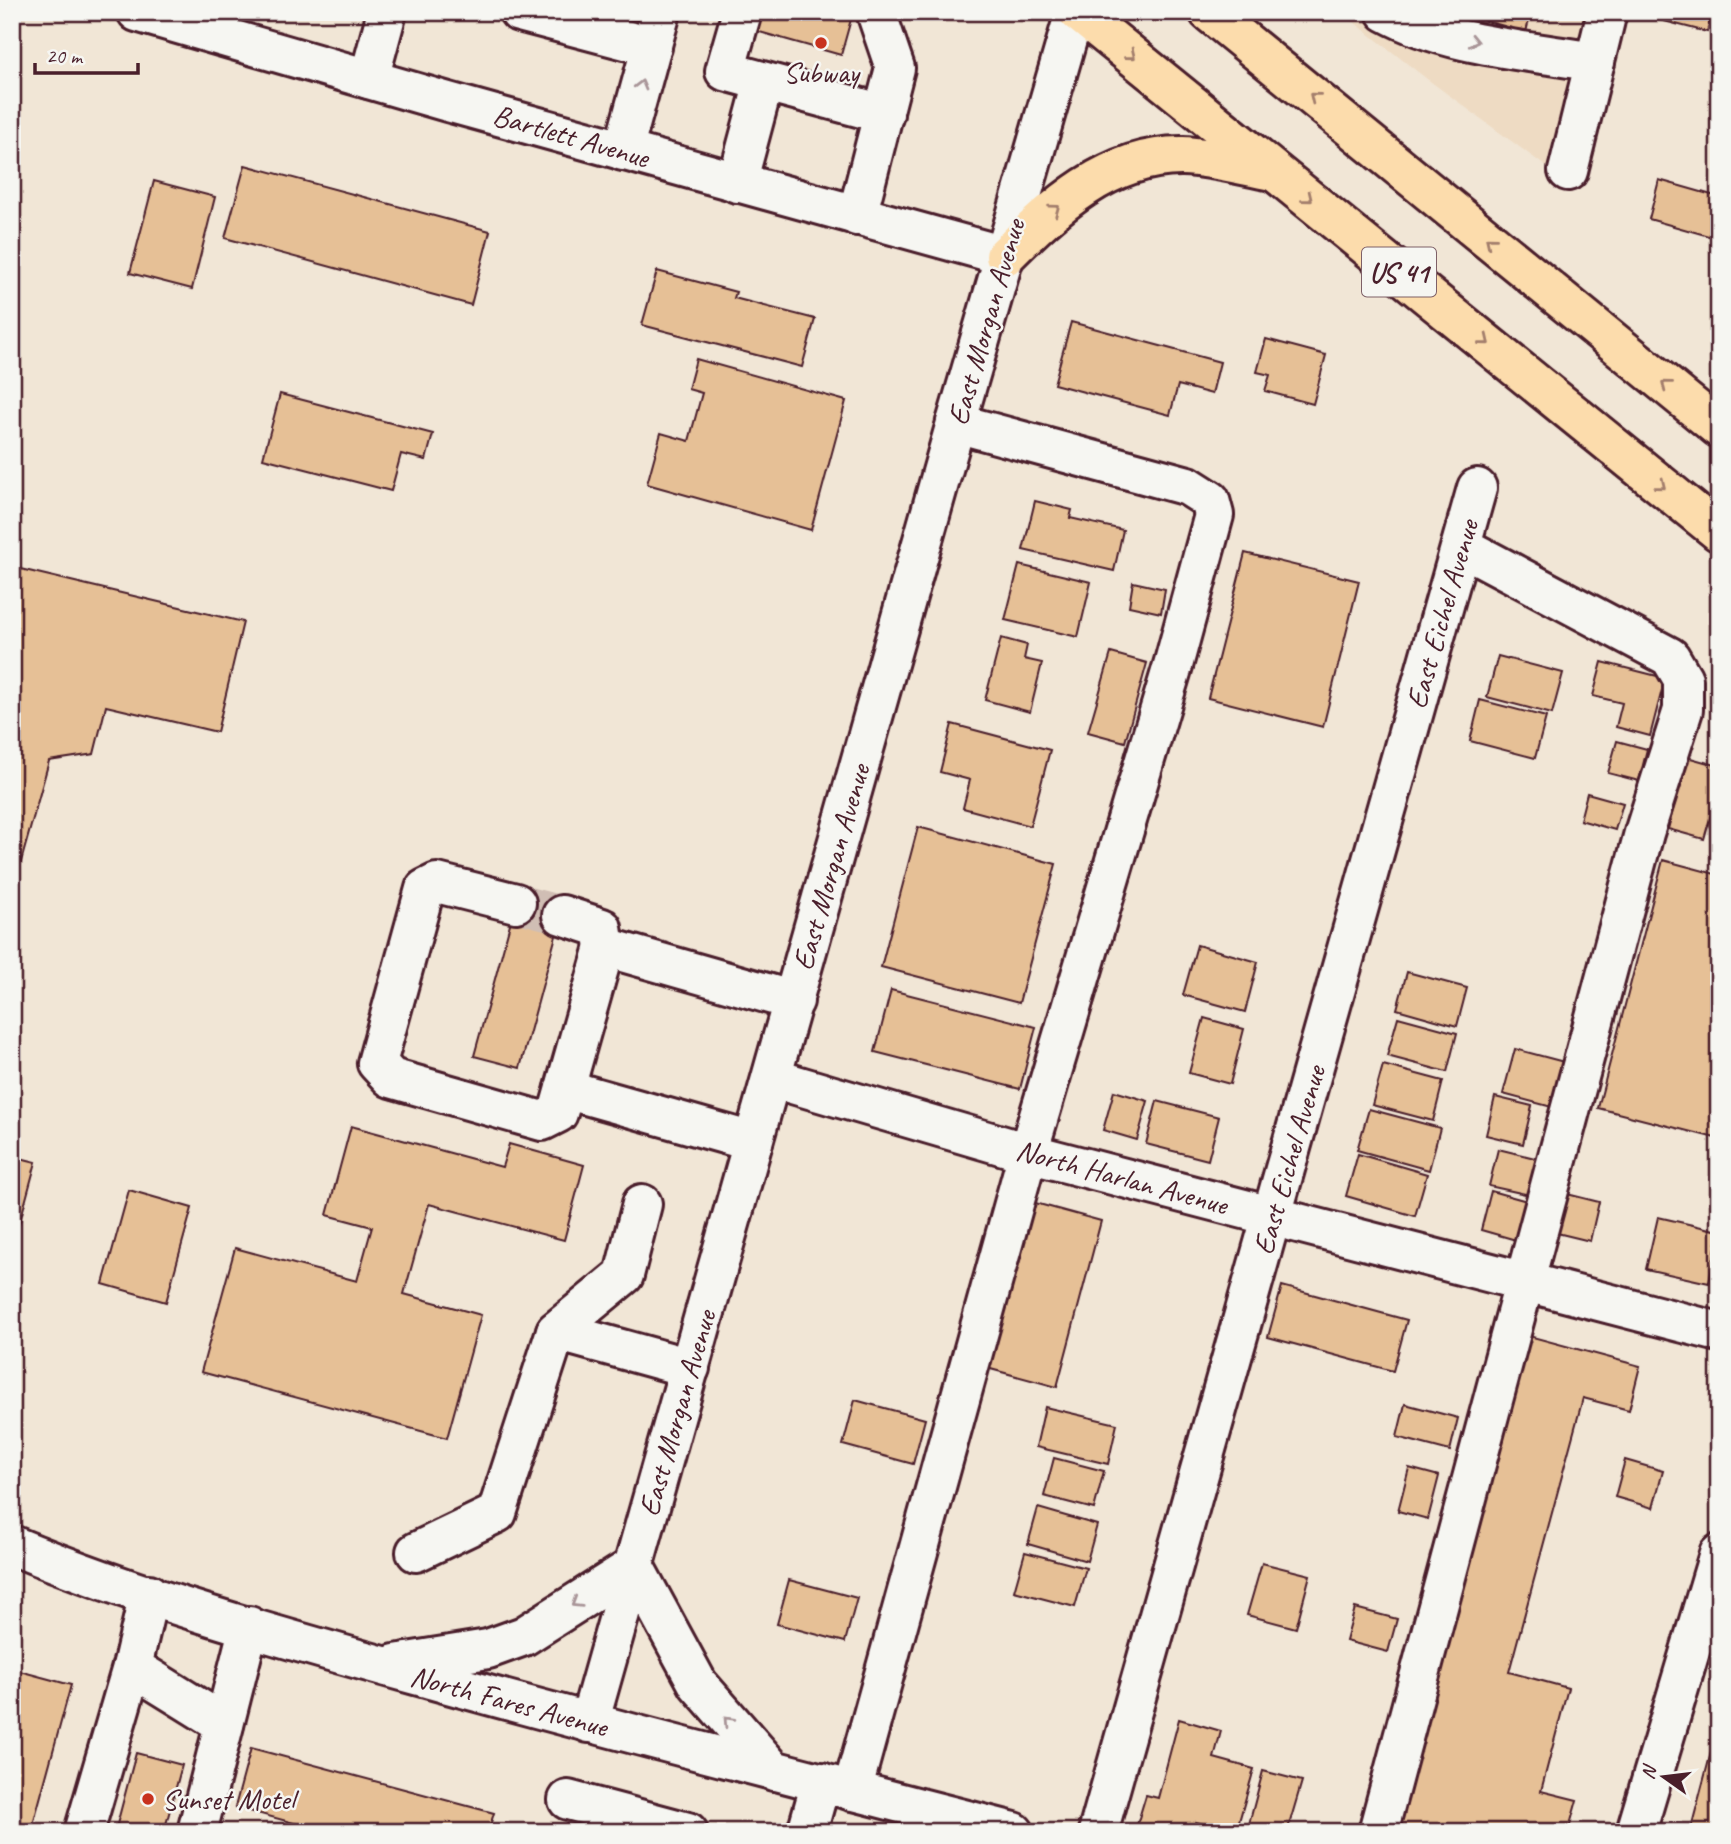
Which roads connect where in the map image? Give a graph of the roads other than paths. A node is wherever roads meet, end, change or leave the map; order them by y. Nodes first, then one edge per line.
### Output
1 (137, 12) edge
2 (387, 12) edge
3 (519, 12) edge
4 (742, 12) edge
5 (876, 12) edge
6 (1077, 12) edge
7 (1209, 12) edge
8 (1386, 12) edge
9 (1607, 12) edge
10 (656, 30) edge
11 (1595, 62) junction
12 (369, 79) junction
13 (764, 82) junction
14 (884, 114) junction
15 (623, 151) junction
16 (1274, 171) junction
17 (1569, 171) dead end
18 (737, 183) junction
19 (857, 216) junction
20 (1005, 256) junction
21 (956, 423) junction
22 (1719, 429) edge
23 (1476, 488) dead end
24 (1719, 531) edge
25 (1461, 546) junction
26 (516, 903) tunnel mouth
27 (562, 915) tunnel mouth
28 (605, 947) junction
29 (794, 1000) junction
30 (772, 1078) junction
31 (565, 1089) junction
32 (754, 1142) junction
33 (1028, 1153) junction
34 (642, 1204) dead end
35 (1273, 1217) junction
36 (1525, 1282) junction
37 (556, 1331) junction
38 (1719, 1332) edge
39 (690, 1368) junction
40 (12, 1545) edge
41 (416, 1552) dead end
42 (1719, 1554) edge
43 (634, 1566) junction
44 (149, 1594) junction
45 (248, 1626) junction
46 (384, 1666) junction
47 (132, 1667) junction
48 (589, 1723) junction
49 (224, 1724) junction
50 (774, 1771) junction
51 (836, 1787) junction
52 (568, 1800) dead end
53 (84, 1832) edge
54 (197, 1832) edge
55 (688, 1832) edge
56 (807, 1832) edge
57 (1014, 1832) edge
58 (1098, 1832) edge
59 (1378, 1832) edge
60 (1636, 1832) edge

1 - 12 street, Bartlett Avenue
2 - 12 street
3 - 10 street
4 - 13 street
5 - 14 street
6 -> 16 highway, US 41
6 - 20 street, East Morgan Avenue
22 -> 7 highway, US 41
8 -> 11 street
9 - 11 street
15 -> 10 street
11 - 17 street
12 - 15 street, Bartlett Avenue
13 - 14 street
13 - 18 street
14 - 19 street
15 - 18 street, Bartlett Avenue
20 -> 16 highway
16 -> 24 highway, US 41
18 - 19 street, Bartlett Avenue
19 - 20 street, Bartlett Avenue
20 - 21 street, East Morgan Avenue
21 - 29 street, East Morgan Avenue
21 - 33 street
23 - 25 street, East Eichel Avenue
25 - 35 street, East Eichel Avenue
25 - 36 street
26 - 31 street
27 - 28 street
28 - 29 street
28 - 31 street
29 - 30 street, East Morgan Avenue
30 - 32 street, East Morgan Avenue
30 - 33 street, North Harlan Avenue
31 - 32 street
32 - 39 street, East Morgan Avenue
33 - 35 street, North Harlan Avenue
33 - 51 street
34 - 37 street
35 - 36 street, North Harlan Avenue
35 - 58 street, East Eichel Avenue
36 - 38 street, North Harlan Avenue
36 - 59 street
37 - 39 street
37 - 41 street
39 - 43 street, East Morgan Avenue
40 - 44 street, North Fares Avenue
42 - 60 street
43 -> 46 street
43 - 48 street, East Morgan Avenue
50 -> 43 street
44 - 45 street, North Fares Avenue
44 - 47 street
45 - 46 street, North Fares Avenue
45 - 49 street
46 - 48 street, North Fares Avenue
47 - 49 street
47 - 53 street
48 - 50 street, North Fares Avenue
49 - 54 street
50 - 51 street, North Fares Avenue
51 - 56 street
51 - 57 street, North Fares Avenue
52 - 55 street

